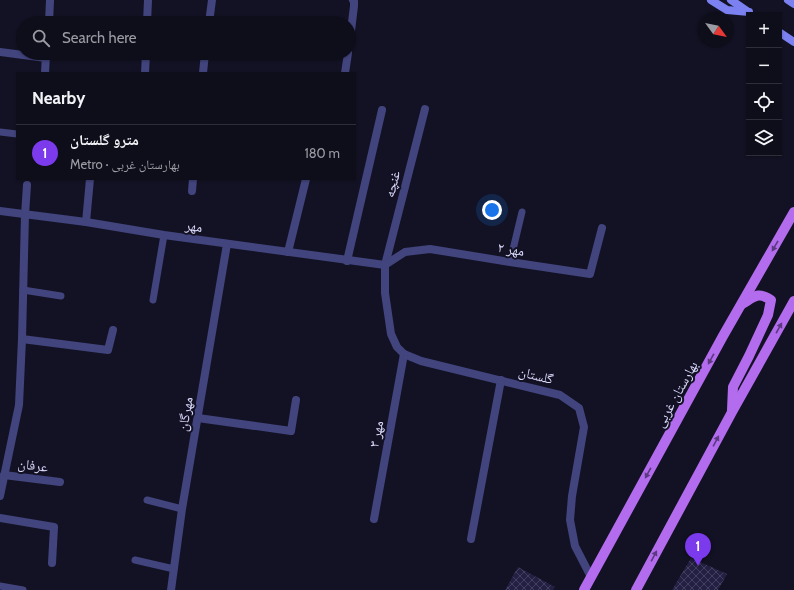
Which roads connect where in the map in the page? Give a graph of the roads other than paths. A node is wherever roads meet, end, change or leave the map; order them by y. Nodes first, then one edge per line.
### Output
1 (50, 0) edge
2 (148, 0) edge
3 (212, 0) edge
4 (353, 0) edge
5 (711, 0) edge
6 (731, 0) edge
7 (788, 0) edge
8 (794, 4) edge
9 (746, 12) edge
10 (750, 12) edge
11 (49, 16) edge
12 (147, 16) edge
13 (210, 16) edge
14 (353, 16) edge
15 (782, 34) edge
16 (794, 42) edge
17 (0, 52) edge
18 (16, 53) edge
19 (46, 60) edge
20 (146, 60) edge
21 (204, 60) edge
22 (347, 60) edge
23 (45, 72) edge
24 (145, 72) edge
25 (203, 72) edge
26 (345, 72) edge
27 (425, 109) dead end
28 (382, 110) dead end
29 (0, 132) edge
30 (16, 134) edge
31 (90, 180) edge
32 (193, 180) edge
33 (306, 180) edge
34 (27, 185) dead end
35 (192, 191) dead end
36 (0, 212) edge
37 (522, 212) dead end
38 (794, 212) edge
39 (25, 215) junction
40 (86, 222) junction
41 (602, 228) dead end
42 (164, 235) junction
43 (227, 244) junction
44 (288, 252) junction
45 (347, 261) junction
46 (510, 262) junction
47 (385, 265) junction
48 (23, 290) junction
49 (61, 296) dead end
50 (153, 300) dead end
51 (794, 301) edge
52 (740, 305) junction
53 (112, 330) dead end
54 (22, 339) junction
55 (404, 354) junction
56 (501, 380) junction
57 (296, 400) dead end
58 (732, 412) junction
59 (198, 418) junction
60 (4, 475) junction
61 (60, 482) dead end
62 (0, 496) edge
63 (147, 500) dead end
64 (182, 509) junction
65 (0, 518) edge
66 (374, 519) dead end
67 (471, 539) dead end
68 (135, 560) dead end
69 (52, 563) dead end
70 (174, 569) junction
71 (591, 577) junction
72 (0, 586) edge
73 (22, 590) edge
74 (172, 590) edge
75 (584, 590) edge
76 (636, 590) edge

1 - 11 street
2 - 12 street
3 - 13 street
4 - 14 street
5 - 9 main road
6 - 10 main road
7 - 8 main road
15 - 16 main road
17 - 18 street
19 - 23 street
20 - 24 street
21 - 25 street
22 - 26 street
27 - 47 street, غنچه
28 - 45 street
29 - 30 lane
31 - 40 street
32 - 35 street
33 - 44 street
34 - 39 street
36 - 39 street, مهر
37 - 46 lane
38 -> 52 main road, بهارستان غربی
39 - 40 street, مهر
39 - 48 street
40 - 42 street, مهر
41 - 46 street, مهر ۲
42 - 43 street, مهر
42 - 50 lane
43 - 44 street, مهر
43 - 59 street, مهرگان
44 - 45 street, مهر
45 - 47 street, مهر
46 - 47 street, مهر ۲
47 - 55 street
48 - 49 lane
48 - 54 street
58 -> 51 main road
52 - 58 main road
52 -> 71 main road, بهارستان غربی
53 - 54 street
54 - 60 street
55 - 56 street, گلستان
55 - 66 street, مهر ۳
56 - 67 street
56 - 71 street, گلستان
57 - 59 street
76 -> 58 main road
59 - 64 street, مهرگان
60 - 61 street, عرفان
60 - 62 street
63 - 64 lane
64 - 70 street, مهرگان
65 - 69 street
68 - 70 lane
70 - 74 street, مهرگان
71 - 75 main road, بهارستان غربی
72 - 73 lane

